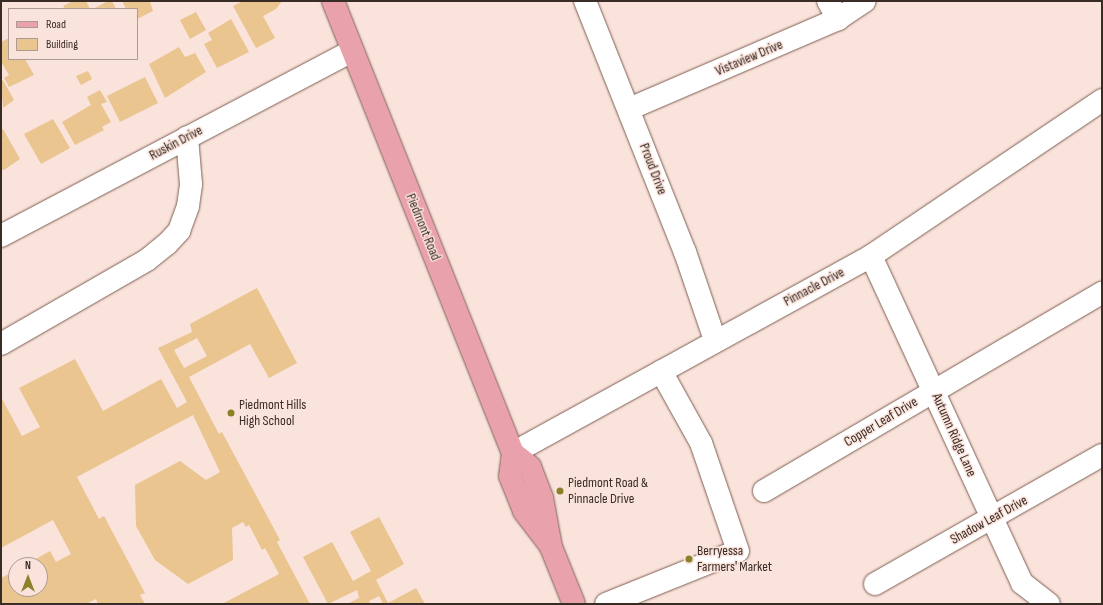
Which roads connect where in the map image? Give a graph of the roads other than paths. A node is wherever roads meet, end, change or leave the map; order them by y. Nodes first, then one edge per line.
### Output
1 (333, 1) edge
2 (585, 1) edge
3 (865, 1) edge
4 (833, 10) edge
5 (352, 51) junction
6 (1102, 100) edge
7 (630, 109) junction
8 (187, 137) junction
9 (1, 236) edge
10 (871, 256) junction
11 (1102, 293) edge
12 (715, 340) junction
13 (1, 344) edge
14 (661, 371) junction
15 (934, 391) junction
16 (513, 453) junction
17 (1102, 456) edge
18 (764, 491) dead end
19 (992, 519) junction
20 (875, 584) dead end
21 (649, 596) edge
22 (574, 604) edge
23 (606, 604) edge
24 (1049, 604) edge

1 - 5 main road, Piedmont Road
2 - 7 street, Proud Drive
3 - 4 street, Vistaview Drive
4 - 7 street, Vistaview Drive
5 - 8 street, Ruskin Drive
5 - 16 main road, Piedmont Road
6 - 10 street, Pinnacle Drive
7 - 12 street, Proud Drive
8 - 9 street, Ruskin Drive
8 - 13 street
10 - 12 street, Pinnacle Drive
10 - 15 street, Autumn Ridge Lane
11 - 15 street, Copper Leaf Drive
12 - 14 street, Pinnacle Drive
14 - 16 street, Pinnacle Drive
14 - 21 street
15 - 18 street, Copper Leaf Drive
15 - 19 street, Autumn Ridge Lane
16 - 22 main road, Piedmont Road
17 - 19 street, Shadow Leaf Drive
19 - 20 street, Shadow Leaf Drive
19 - 24 street, Autumn Ridge Lane
21 - 23 street

